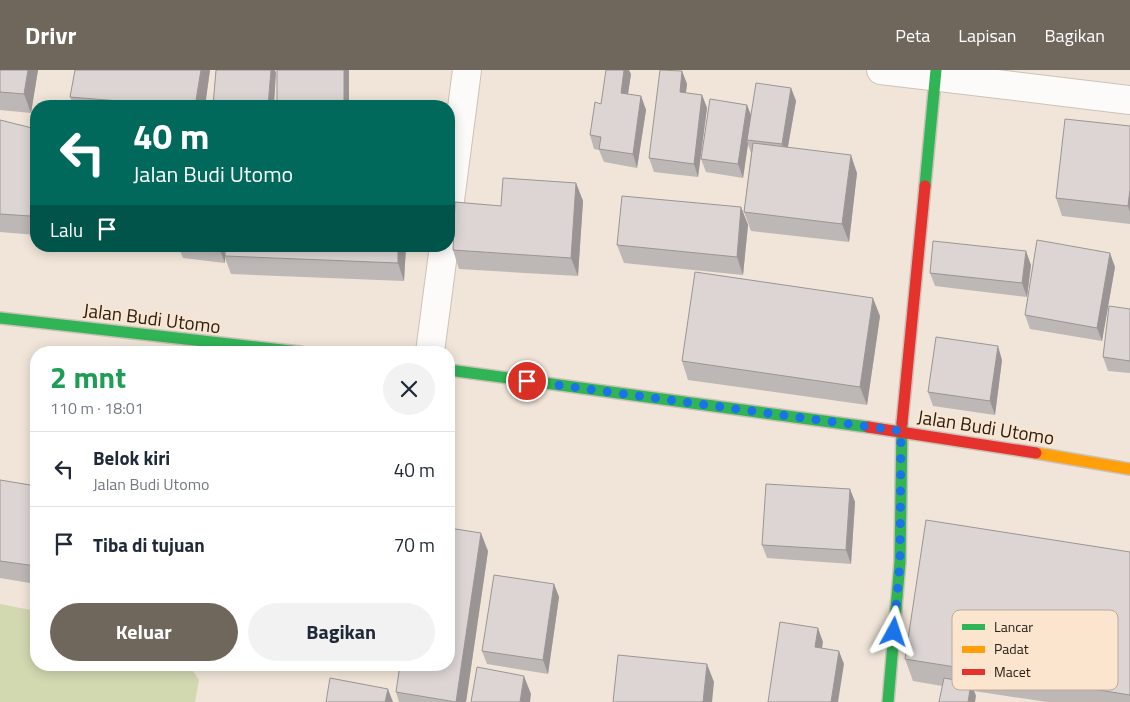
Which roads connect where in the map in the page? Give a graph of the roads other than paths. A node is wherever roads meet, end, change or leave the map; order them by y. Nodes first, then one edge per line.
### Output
1 (467, 70) edge
2 (881, 70) edge
3 (936, 74) edge
4 (1130, 100) edge
5 (455, 162) edge
6 (443, 252) edge
7 (0, 318) edge
8 (247, 346) edge
9 (431, 346) edge
10 (455, 371) edge
11 (901, 431) junction
12 (1130, 469) edge
13 (888, 702) edge

1 - 5 street
2 - 3 street
3 - 4 street
3 - 11 street
6 - 9 street
7 - 8 street, Jalan Budi Utomo
10 - 11 street, Jalan Budi Utomo
11 - 12 street, Jalan Budi Utomo
11 - 13 street

